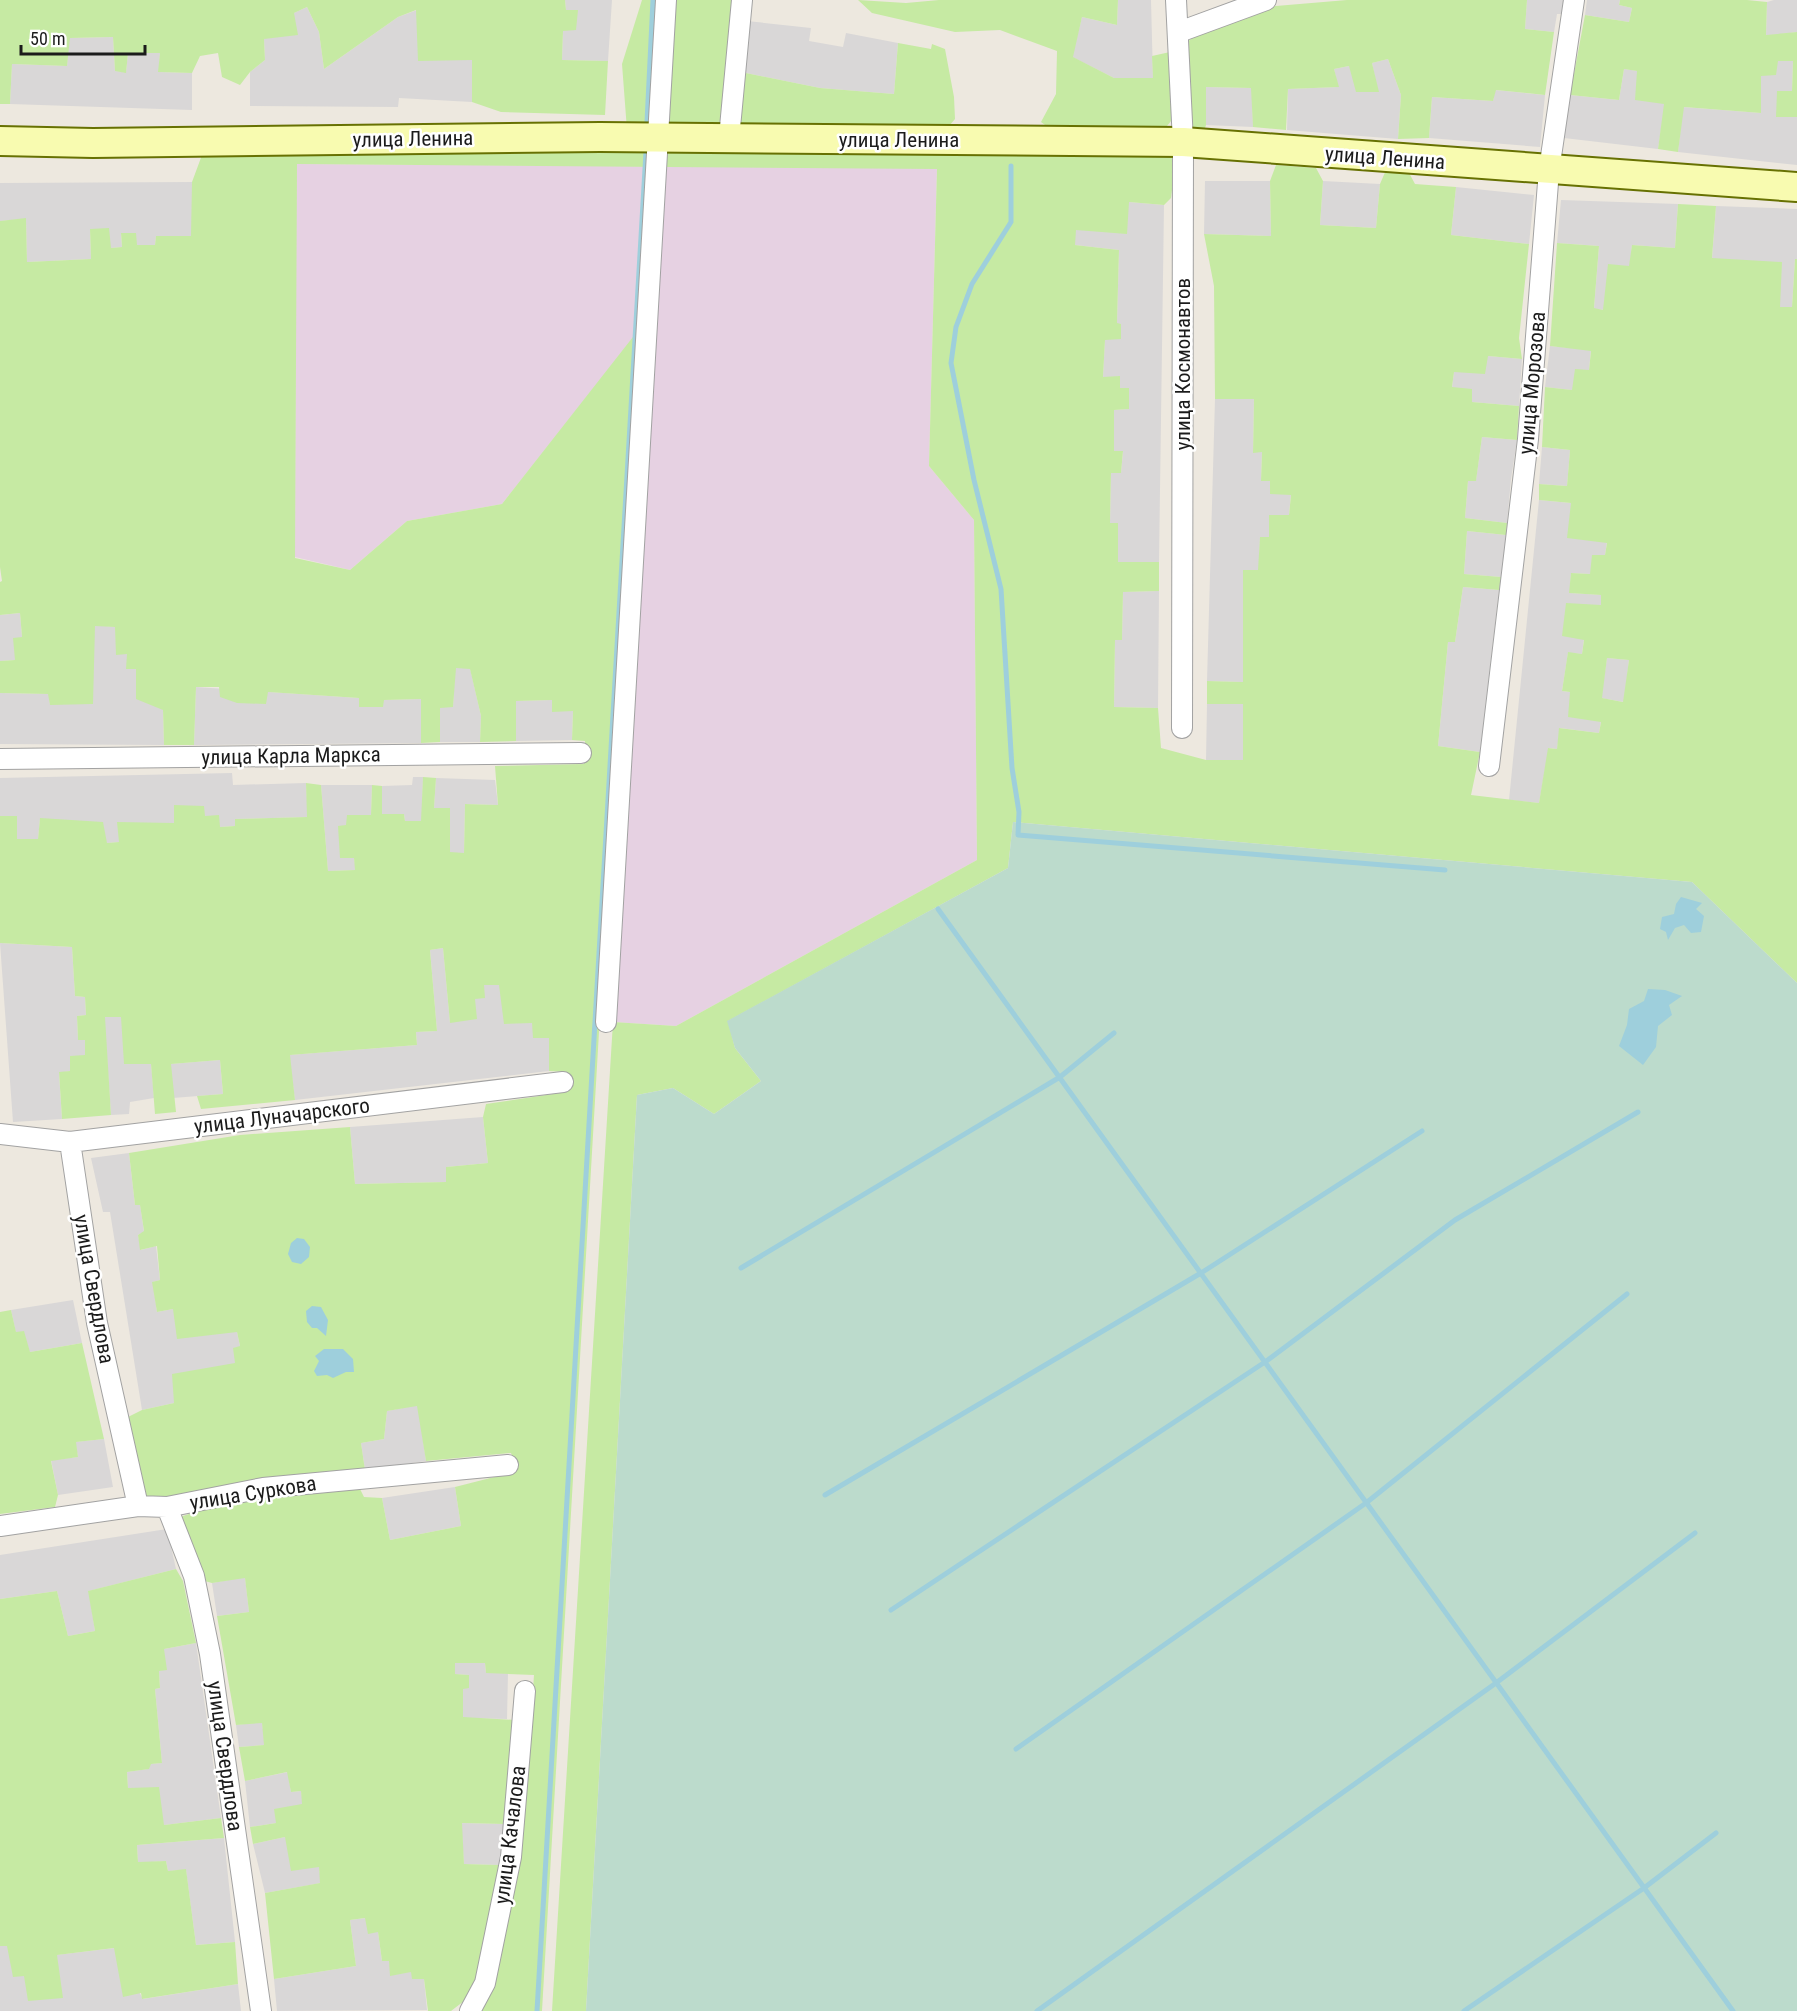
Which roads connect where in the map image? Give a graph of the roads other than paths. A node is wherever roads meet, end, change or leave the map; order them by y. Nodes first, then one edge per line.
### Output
1 (666, 0) edge
2 (742, 0) edge
3 (1176, 0) edge
4 (1266, 0) edge
5 (1574, 0) edge
6 (1179, 32) junction
7 (658, 138) junction
8 (729, 138) junction
9 (0, 141) edge
10 (1183, 142) junction
11 (1549, 170) junction
12 (1797, 188) edge
13 (1182, 728) dead end
14 (581, 753) dead end
15 (0, 759) edge
16 (1490, 766) dead end
17 (606, 1022) dead end
18 (563, 1082) dead end
19 (0, 1134) edge
20 (70, 1142) junction
21 (508, 1465) dead end
22 (138, 1506) junction
23 (167, 1507) junction
24 (0, 1526) edge
25 (525, 1691) dead end
26 (261, 2011) edge
27 (470, 2011) edge

1 - 7 street
2 - 8 street
3 - 6 street, улица Космонавтов
4 - 6 street
5 - 11 street, улица Морозова
6 - 10 street, улица Космонавтов
7 - 8 street, улица Ленина
7 - 9 street, улица Ленина
7 - 17 street
8 - 10 street, улица Ленина
10 - 11 street, улица Ленина
10 - 13 street, улица Космонавтов
11 - 12 street, улица Ленина
11 - 16 street, улица Морозова
14 - 15 street, улица Карла Маркса
18 - 20 street, улица Луначарского
19 - 20 street, улица Луначарского
20 - 22 street, улица Свердлова
21 - 23 street, улица Суркова
22 - 23 street, улица Суркова
22 - 24 street, улица Суркова
23 - 26 street, улица Свердлова
25 - 27 street, улица Качалова

